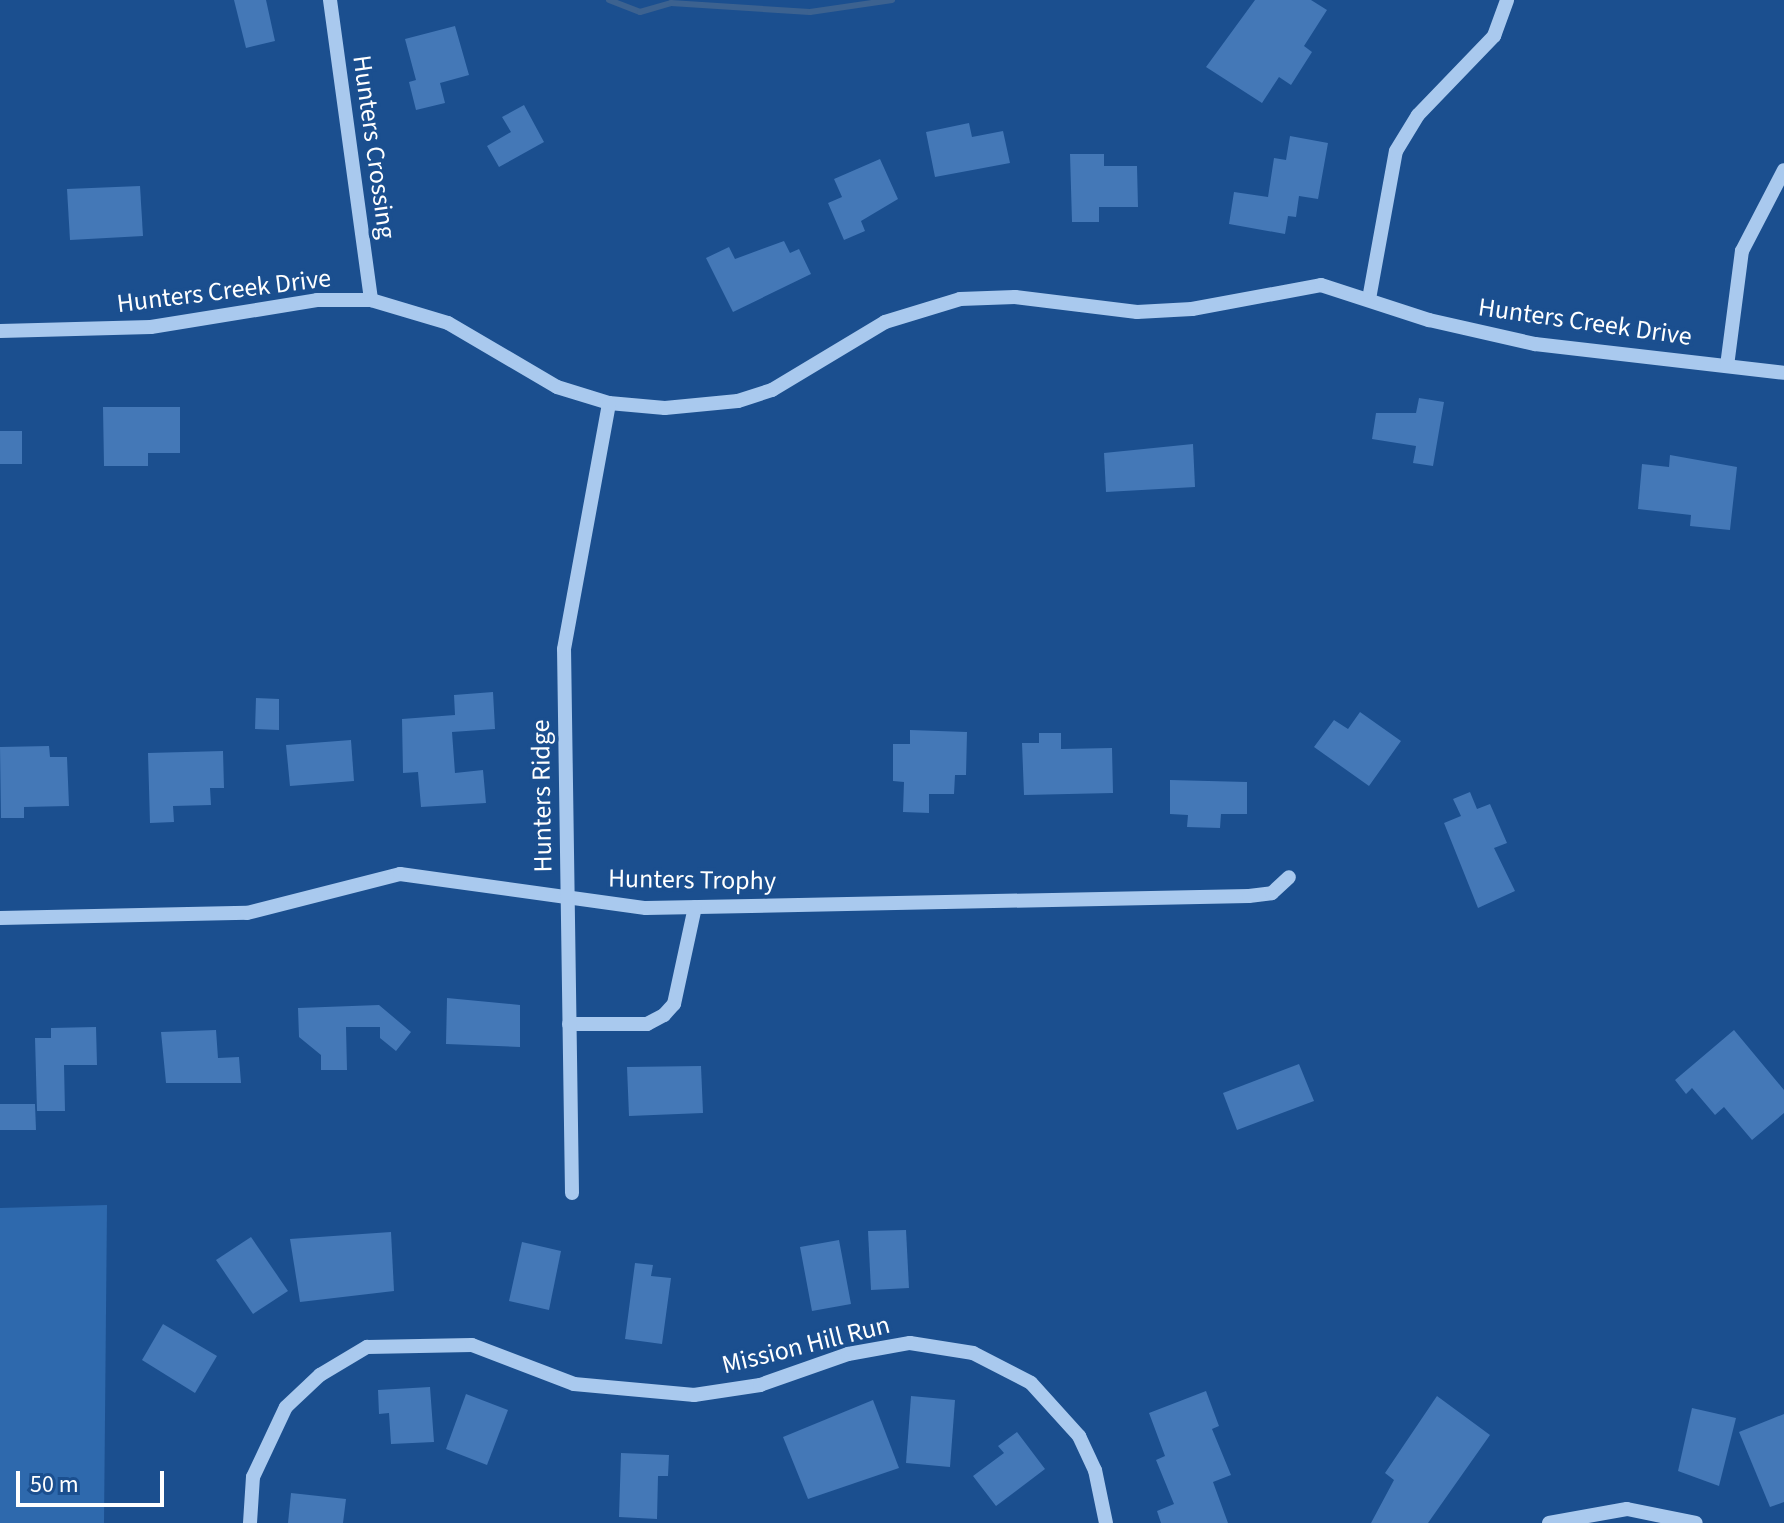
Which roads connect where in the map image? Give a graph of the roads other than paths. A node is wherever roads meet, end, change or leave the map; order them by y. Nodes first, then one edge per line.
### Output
1 (330, 0) edge
2 (1507, 0) edge
3 (1784, 170) edge
4 (1369, 299) junction
5 (371, 300) junction
6 (0, 331) edge
7 (1727, 366) junction
8 (1784, 373) edge
9 (609, 403) junction
10 (1289, 877) dead end
11 (568, 898) junction
12 (695, 907) junction
13 (0, 918) edge
14 (569, 1024) junction
15 (572, 1193) dead end
16 (250, 1523) edge
17 (1106, 1523) edge
18 (1549, 1523) edge
19 (1696, 1523) edge

1 - 5 street, Hunters Crossing
2 - 4 street
3 - 7 street
4 - 7 street, Hunters Creek Drive
4 - 9 street, Hunters Creek Drive
5 - 6 street, Hunters Creek Drive
5 - 9 street, Hunters Creek Drive
7 - 8 street, Hunters Creek Drive
9 - 11 street, Hunters Ridge
10 - 12 street, Hunters Trophy
11 - 12 street, Hunters Trophy
11 - 13 street, Hunters Trophy
11 - 14 street, Hunters Ridge
12 - 14 street
14 - 15 street, Hunters Ridge
16 - 17 street, Mission Hill Run
18 - 19 street

